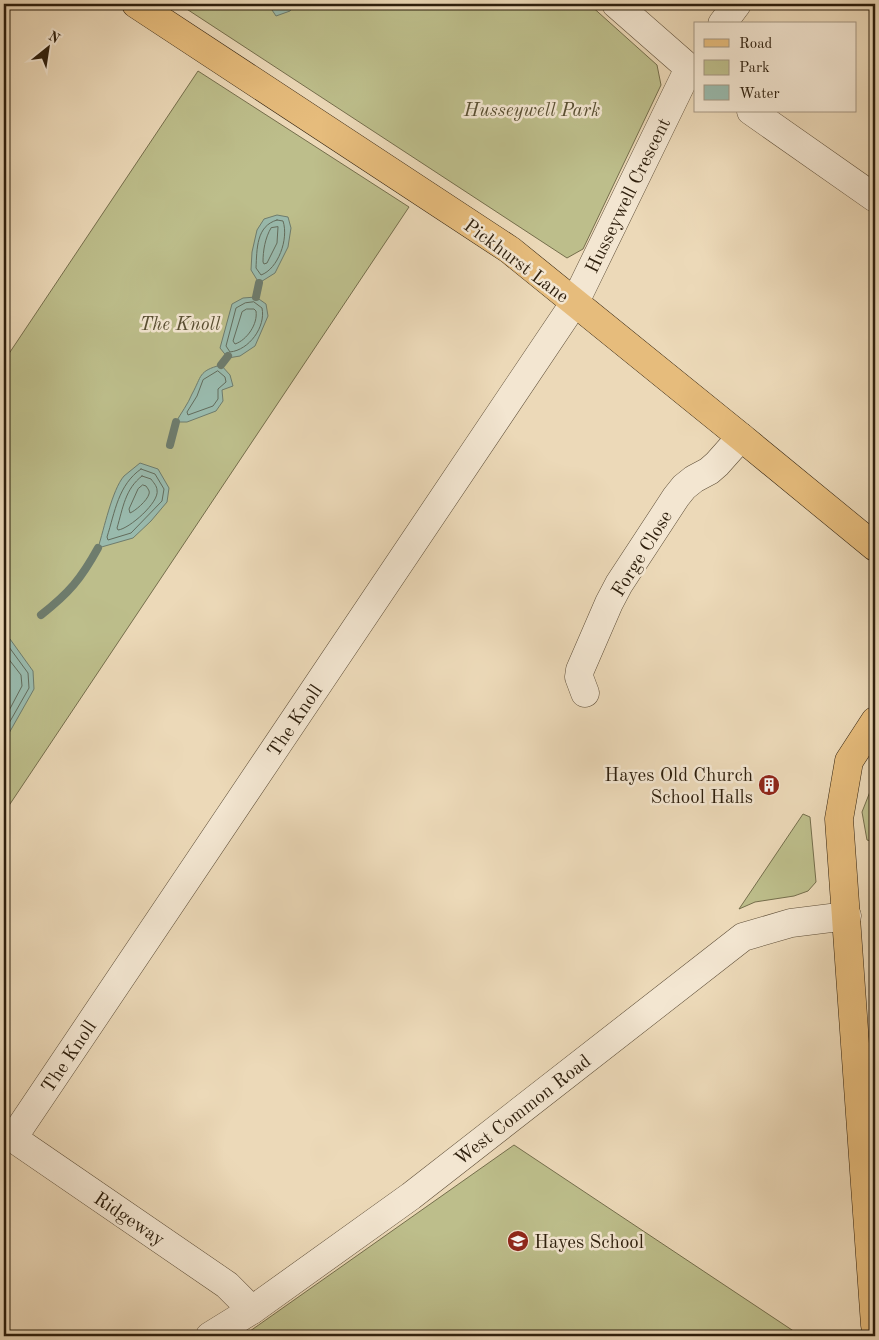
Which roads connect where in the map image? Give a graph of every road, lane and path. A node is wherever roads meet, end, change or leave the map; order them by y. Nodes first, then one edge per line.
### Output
1 (136, 4) edge
2 (616, 4) edge
3 (737, 4) edge
4 (724, 22) edge
5 (693, 67) edge
6 (752, 112) edge
7 (875, 198) edge
8 (575, 302) junction
9 (741, 437) junction
10 (875, 547) edge
11 (585, 692) dead end
12 (875, 721) edge
13 (847, 916) junction
14 (8, 1135) edge
15 (252, 1310) junction
16 (875, 1325) edge
17 (210, 1336) edge

1 - 8 main road, Pickhurst Lane
2 - 5 street, Husseywell Crescent
3 - 4 street
5 - 8 street, Husseywell Crescent
6 - 7 street
8 - 9 main road, Pickhurst Lane
8 - 14 street, The Knoll
9 - 10 main road, Pickhurst Lane
9 - 11 street, Forge Close
12 - 13 main road
13 - 15 street, West Common Road
13 - 16 main road
14 - 15 street, Ridgeway
15 - 17 street, West Common Road

